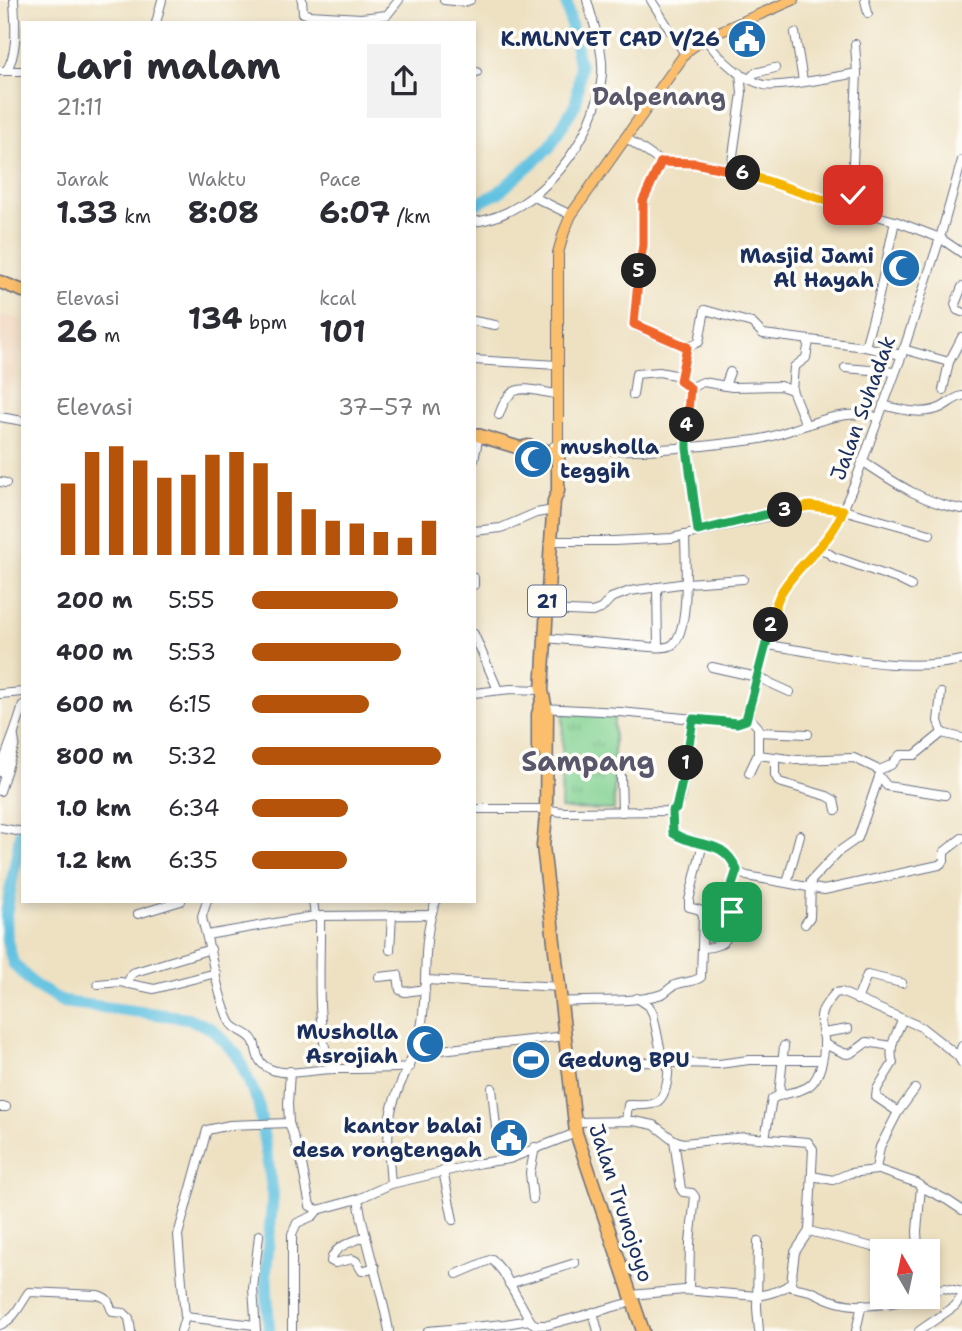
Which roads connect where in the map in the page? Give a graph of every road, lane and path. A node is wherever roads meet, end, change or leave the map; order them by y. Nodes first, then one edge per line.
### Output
1 (14, 0) edge
2 (162, 0) edge
3 (302, 0) edge
4 (399, 0) edge
5 (444, 0) edge
6 (452, 0) edge
7 (470, 0) edge
8 (587, 0) edge
9 (651, 0) edge
10 (793, 0) edge
11 (865, 0) edge
12 (303, 13) junction
13 (868, 13) dead end
14 (357, 20) edge
15 (157, 21) edge
16 (301, 21) edge
17 (795, 33) dead end
18 (705, 38) junction
19 (855, 44) dead end
20 (685, 54) junction
21 (775, 68) dead end
22 (3, 71) edge
23 (21, 71) edge
24 (740, 73) junction
25 (858, 73) junction
26 (750, 78) junction
27 (803, 81) junction
28 (625, 137) junction
29 (962, 160) edge
30 (661, 162) junction
31 (731, 169) junction
32 (534, 197) junction
33 (851, 209) junction
34 (571, 215) junction
35 (895, 221) junction
36 (476, 222) edge
37 (940, 238) junction
38 (962, 253) edge
39 (0, 282) edge
40 (962, 287) edge
41 (21, 290) edge
42 (962, 312) edge
43 (476, 321) edge
44 (495, 325) dead end
45 (962, 337) edge
46 (809, 341) junction
47 (687, 347) junction
48 (865, 347) junction
49 (902, 352) junction
50 (476, 360) edge
51 (949, 362) junction
52 (557, 365) junction
53 (845, 368) dead end
54 (730, 372) dead end
55 (895, 372) junction
56 (680, 376) junction
57 (725, 386) junction
58 (690, 388) junction
59 (792, 390) junction
60 (943, 390) dead end
61 (557, 394) junction
62 (633, 395) dead end
63 (962, 396) edge
64 (883, 405) junction
65 (499, 415) dead end
66 (0, 417) edge
67 (879, 418) junction
68 (21, 421) edge
69 (806, 425) junction
70 (477, 434) edge
71 (687, 448) junction
72 (554, 451) junction
73 (862, 461) junction
74 (554, 506) junction
75 (843, 510) junction
76 (961, 511) edge
77 (476, 531) edge
78 (698, 531) junction
79 (930, 534) dead end
80 (685, 535) junction
81 (551, 541) junction
82 (819, 547) junction
83 (743, 579) dead end
84 (687, 583) junction
85 (911, 586) dead end
86 (657, 587) junction
87 (547, 610) junction
88 (545, 638) junction
89 (476, 639) edge
90 (767, 645) junction
91 (658, 647) junction
92 (962, 660) edge
93 (712, 667) dead end
94 (757, 677) junction
95 (498, 690) junction
96 (21, 692) edge
97 (790, 692) dead end
98 (476, 693) edge
99 (942, 693) dead end
100 (0, 694) edge
101 (542, 702) junction
102 (21, 712) edge
103 (748, 716) junction
104 (693, 719) junction
105 (758, 732) junction
106 (942, 733) junction
107 (808, 734) dead end
108 (14, 737) junction
109 (962, 738) edge
110 (758, 754) junction
111 (775, 757) junction
112 (0, 772) edge
113 (748, 773) dead end
114 (879, 774) junction
115 (621, 776) dead end
116 (0, 792) edge
117 (945, 795) dead end
118 (476, 809) edge
119 (836, 810) dead end
120 (672, 811) junction
121 (542, 812) junction
122 (622, 812) junction
123 (0, 828) edge
124 (21, 832) edge
125 (800, 835) dead end
126 (962, 838) edge
127 (703, 843) junction
128 (737, 870) junction
129 (787, 883) junction
130 (809, 887) junction
131 (174, 903) edge
132 (204, 903) edge
133 (314, 903) edge
134 (435, 903) edge
135 (432, 913) junction
136 (138, 914) dead end
137 (392, 915) junction
138 (318, 916) junction
139 (804, 924) dead end
140 (207, 935) junction
141 (702, 948) junction
142 (211, 949) junction
143 (390, 950) dead end
144 (216, 973) junction
145 (379, 977) dead end
146 (902, 983) dead end
147 (98, 984) dead end
148 (127, 984) junction
149 (426, 984) junction
150 (561, 987) junction
151 (638, 998) junction
152 (857, 1000) junction
153 (562, 1002) junction
154 (903, 1019) junction
155 (848, 1029) dead end
156 (823, 1033) junction
157 (566, 1035) junction
158 (824, 1044) junction
159 (784, 1046) dead end
160 (891, 1046) junction
161 (962, 1046) edge
162 (414, 1053) junction
163 (785, 1060) junction
164 (822, 1060) junction
165 (960, 1060) edge
166 (666, 1062) junction
167 (568, 1065) junction
168 (410, 1067) junction
169 (332, 1069) junction
170 (290, 1071) junction
171 (492, 1088) dead end
172 (915, 1089) dead end
173 (779, 1096) junction
174 (898, 1112) junction
175 (626, 1121) junction
176 (289, 1123) junction
177 (575, 1128) junction
178 (765, 1138) junction
179 (674, 1140) junction
180 (535, 1147) junction
181 (504, 1160) junction
182 (877, 1170) junction
183 (443, 1171) junction
184 (812, 1176) junction
185 (391, 1184) junction
186 (921, 1187) junction
187 (358, 1199) junction
188 (533, 1199) dead end
189 (318, 1210) junction
190 (962, 1210) edge
191 (453, 1220) dead end
192 (808, 1231) junction
193 (259, 1235) dead end
194 (366, 1236) junction
195 (917, 1239) edge
196 (758, 1241) dead end
197 (870, 1246) edge
198 (575, 1263) dead end
199 (375, 1267) junction
200 (457, 1274) dead end
201 (509, 1284) junction
202 (788, 1286) junction
203 (940, 1289) edge
204 (689, 1290) junction
205 (962, 1294) edge
206 (757, 1296) junction
207 (631, 1299) junction
208 (870, 1303) edge
209 (862, 1304) junction
210 (593, 1312) junction
211 (185, 1317) junction
212 (530, 1320) junction
213 (0, 1325) edge
214 (554, 1327) edge
215 (256, 1328) edge
216 (131, 1331) edge
217 (181, 1331) edge
218 (292, 1331) edge
219 (389, 1331) edge
220 (428, 1331) edge
221 (598, 1331) edge
222 (643, 1331) edge
223 (759, 1331) edge
224 (856, 1331) edge
225 (919, 1331) edge

1 - 22 street
2 - 15 street
3 - 12 street
4 - 14 street
5 - 6 street
6 - 7 street
8 - 32 street
9 - 20 street
10 - 18 main road
11 - 13 street
12 - 14 street
12 - 16 street
17 - 27 street
18 - 20 main road
18 - 24 street
19 - 25 street
20 - 28 main road
21 - 26 street
22 - 23 street
24 - 26 street
24 - 31 street
25 - 27 street
25 - 33 street
26 - 27 street
28 - 30 street
28 - 34 main road
29 - 37 street, Jalan Suhadak
30 - 31 street
30 - 47 street
31 - 33 street
32 - 34 street
32 - 36 street
33 - 35 street
34 - 52 main road
35 - 37 street
35 - 48 street
37 - 38 street
37 - 49 street, Jalan Suhadak
39 - 41 highway
40 - 42 street
43 - 44 street
45 - 51 street
46 - 47 street
46 - 48 street
46 - 59 street
47 - 56 street
48 - 49 street
49 - 51 street
49 - 55 street, Jalan Suhadak
50 - 52 street
51 - 60 street
52 - 61 main road
53 - 55 street
54 - 57 street
55 - 64 street, Jalan Suhadak
56 - 58 street
56 - 62 street
57 - 58 street
57 - 59 street
58 - 71 street
59 - 69 street
61 - 65 street
61 - 72 main road
63 - 64 street
64 - 67 street, Jalan Suhadak
66 - 68 street
67 - 69 street
67 - 73 street, Jalan Suhadak
69 - 71 street
70 - 72 highway
71 - 72 street
71 - 78 street
72 - 74 highway, 21
73 - 75 street, Jalan Suhadak
73 - 76 street
74 - 77 street
74 - 81 highway, 21
75 - 78 street
75 - 79 street
75 - 82 street, Jalan Suhadak
78 - 80 street
80 - 81 street
80 - 84 street
81 - 87 highway, 21
82 - 85 street
82 - 90 street, Jalan Suhadak
83 - 84 street
84 - 86 street
84 - 91 street
86 - 87 street
86 - 91 street
87 - 88 highway, 21
88 - 91 street
88 - 101 highway, 21
89 - 95 street
90 - 92 street
90 - 94 street, Jalan Suhadak
93 - 94 street
94 - 97 street
94 - 103 street, Jalan Suhadak
95 - 98 street
95 - 101 street
96 - 100 street
99 - 106 street
101 - 104 street
101 - 121 highway, 21
102 - 108 street
103 - 104 street
103 - 105 street
104 - 120 street
105 - 107 street
105 - 110 street
106 - 109 street
106 - 114 street
108 - 112 street
108 - 116 street
110 - 111 street
110 - 113 street
111 - 114 street
111 - 119 street
114 - 117 street
114 - 130 street
115 - 122 street
118 - 121 street
120 - 122 street
120 - 127 street
121 - 122 street
121 - 150 highway, Jalan Trunojoyo / 21
123 - 124 street
125 - 129 street
126 - 130 street
127 - 128 street
127 - 141 street
128 - 129 street
128 - 141 street
129 - 130 street
130 - 139 street
131 - 136 street
132 - 140 street
133 - 138 street
134 - 135 street
135 - 137 street
135 - 149 street
137 - 138 street
137 - 143 street
138 - 140 street
138 - 169 street
140 - 142 street
141 - 151 street
142 - 144 street
142 - 148 street
144 - 148 street
144 - 170 street
145 - 149 street
146 - 152 street
147 - 148 street
149 - 150 street
149 - 162 street
150 - 153 highway, Jalan Trunojoyo / 21
151 - 153 street
151 - 166 street
152 - 154 street
152 - 156 street
153 - 157 highway, Jalan Trunojoyo / 21
154 - 160 street
154 - 165 street
155 - 156 street
156 - 158 street
157 - 162 street
157 - 167 highway, Jalan Trunojoyo / 21
158 - 160 street
158 - 164 street
159 - 163 street
160 - 174 street
161 - 165 street
162 - 168 street
163 - 164 street
163 - 166 street
163 - 173 street
164 - 173 street
166 - 167 street
166 - 175 street
167 - 177 highway, Jalan Trunojoyo / 21
168 - 169 street
168 - 185 street
169 - 170 street
170 - 176 street
171 - 181 street
172 - 174 street
173 - 178 street
174 - 182 street
175 - 177 street
175 - 179 street
176 - 189 street
176 - 211 street
177 - 180 street
177 - 207 highway, Jalan Trunojoyo / 21
178 - 179 street
178 - 184 street
179 - 204 street
180 - 181 street
180 - 188 street
181 - 183 street
182 - 184 street
182 - 186 street
183 - 185 street
183 - 191 street
184 - 192 street
185 - 187 street
186 - 190 street
186 - 195 street
187 - 189 street
187 - 194 street
189 - 218 street
192 - 197 street
192 - 202 street
193 - 215 street
194 - 199 street
194 - 199 street
196 - 206 street
198 - 201 street
199 - 219 street
200 - 201 street
201 - 212 street
202 - 206 street
202 - 209 street
203 - 205 street
204 - 206 street
204 - 207 street
205 - 225 street
206 - 223 street
207 - 210 street
207 - 222 highway, Jalan Trunojoyo / 21
208 - 209 street
209 - 224 street
210 - 214 street
210 - 221 street
211 - 215 street
211 - 217 street
212 - 214 street
212 - 220 street
213 - 216 street

